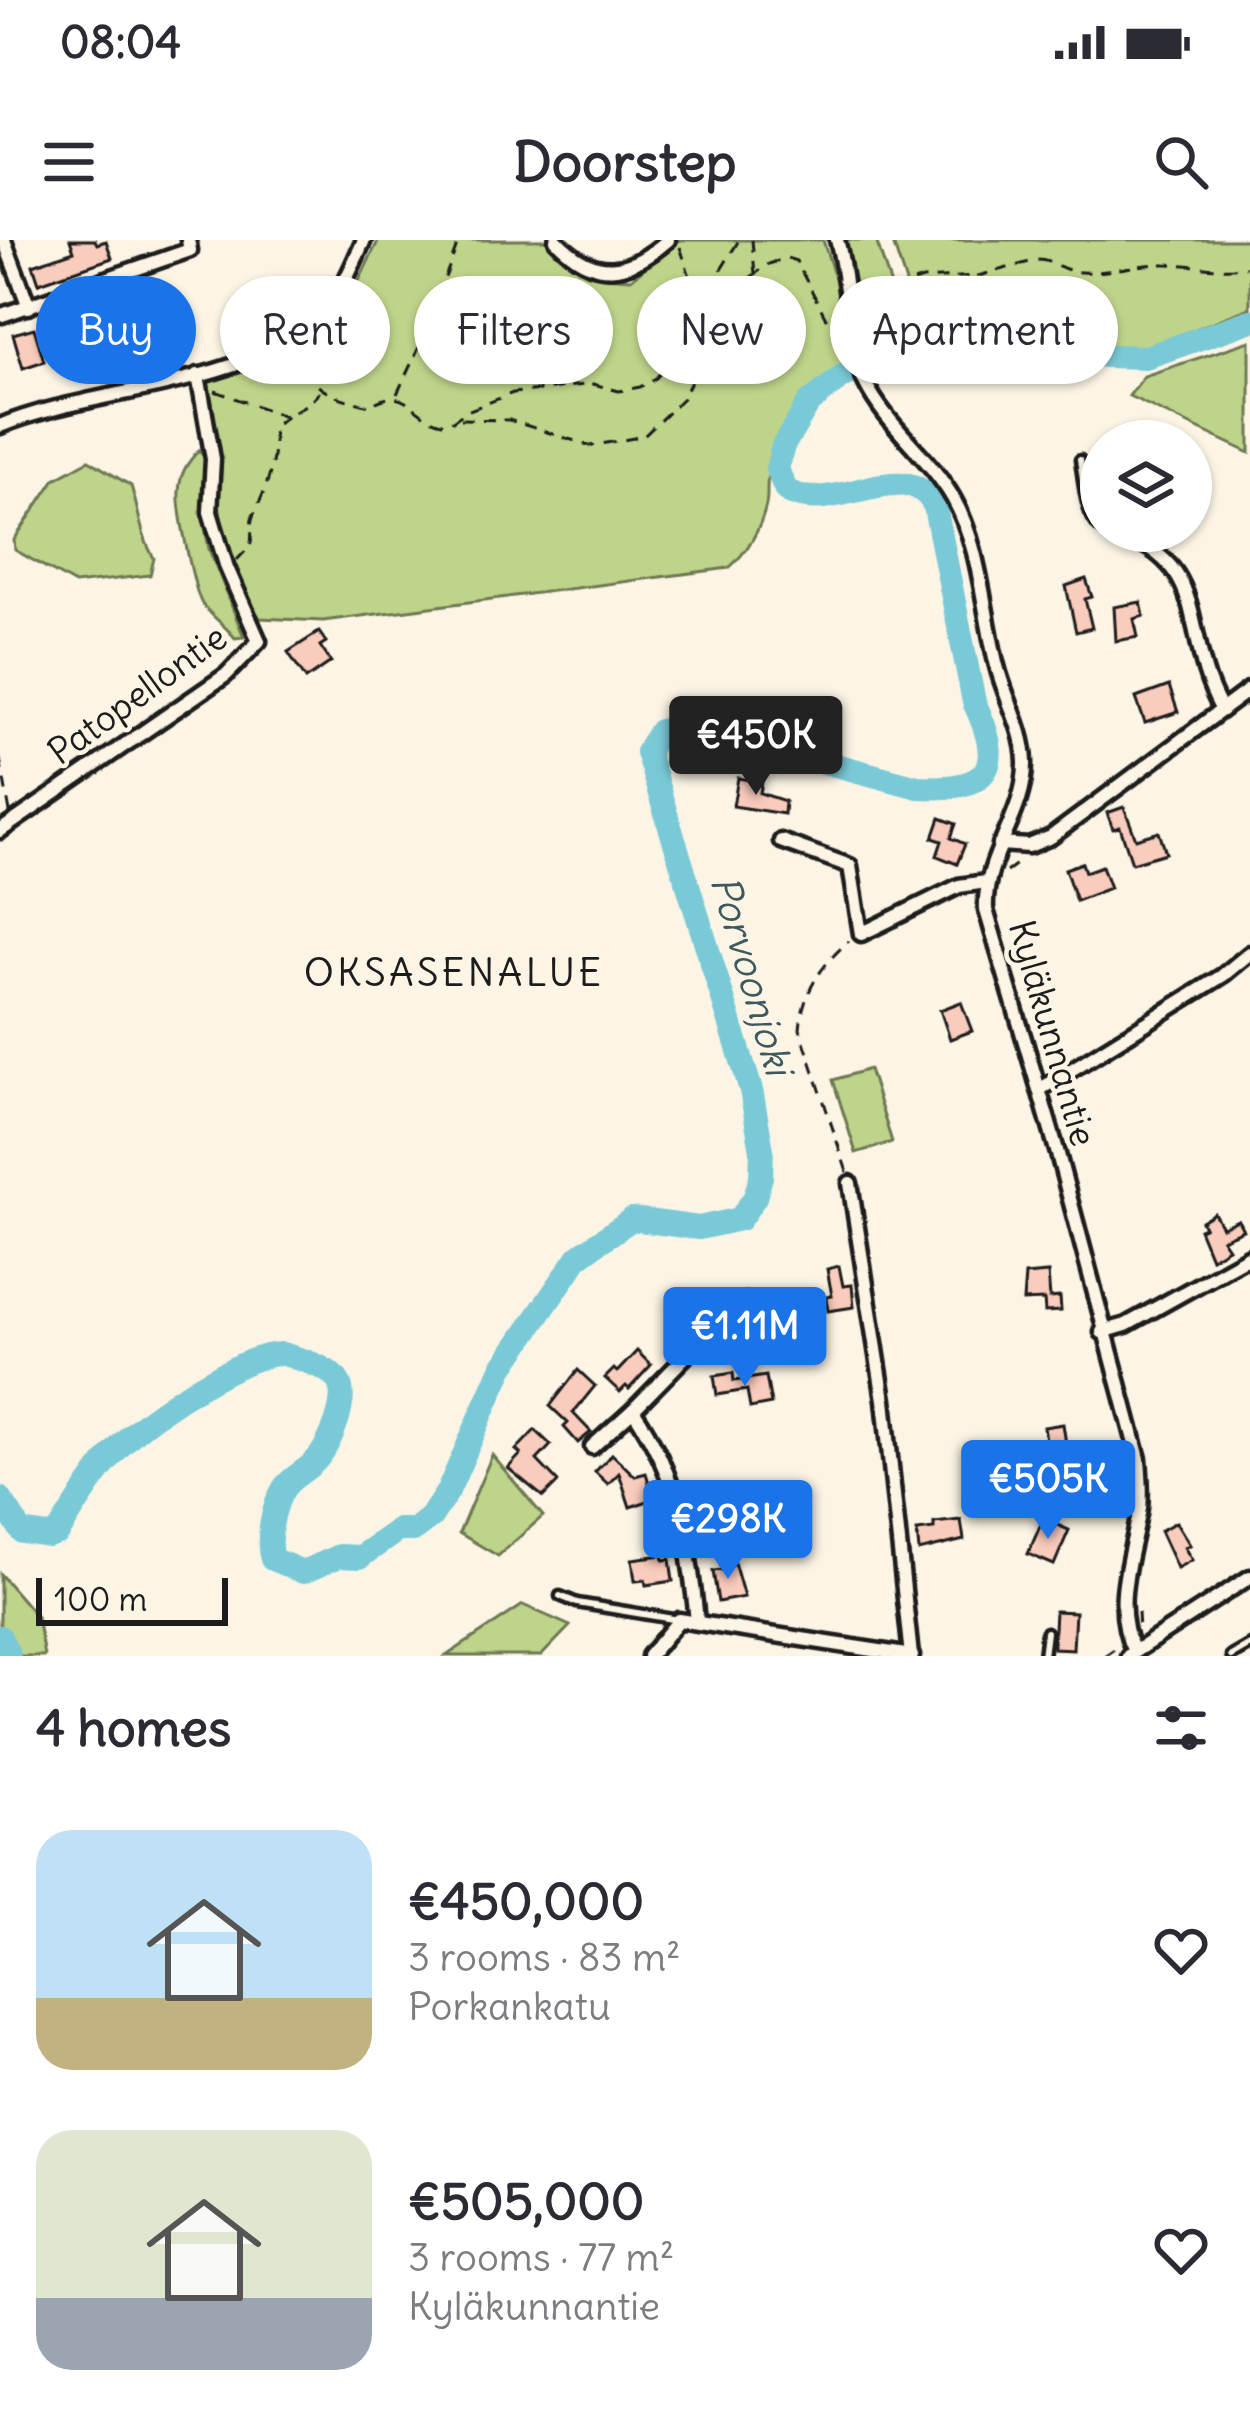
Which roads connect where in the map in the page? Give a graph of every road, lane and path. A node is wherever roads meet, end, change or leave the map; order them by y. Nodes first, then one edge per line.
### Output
1 (4, 240) edge
2 (188, 240) edge
3 (364, 240) edge
4 (459, 240) edge
5 (556, 240) edge
6 (673, 240) edge
7 (739, 240) edge
8 (752, 240) edge
9 (837, 240) edge
10 (1250, 266) edge
11 (346, 276) edge
12 (687, 276) edge
13 (718, 276) edge
14 (755, 276) joint
15 (803, 276) edge
16 (845, 276) edge
17 (973, 276) edge
18 (806, 281) edge
19 (29, 307) junction
20 (2, 315) edge
21 (830, 320) edge
22 (220, 371) edge
23 (198, 378) junction
24 (314, 384) edge
25 (645, 384) edge
26 (690, 384) edge
27 (865, 384) edge
28 (320, 391) junction
29 (396, 396) junction
30 (286, 416) junction
31 (459, 419) junction
32 (0, 426) edge
33 (1157, 552) edge
34 (227, 568) junction
35 (1250, 689) edge
36 (1222, 710) junction
37 (0, 759) edge
38 (12, 819) junction
39 (0, 831) edge
40 (781, 841) dead end
41 (1000, 844) junction
42 (986, 882) junction
43 (861, 934) junction
44 (1250, 953) edge
45 (1039, 1090) junction
46 (850, 1184) joint
47 (1250, 1256) edge
48 (1102, 1332) junction
49 (685, 1358) dead end
50 (633, 1410) junction
51 (592, 1447) dead end
52 (1250, 1577) edge
53 (560, 1596) dead end
54 (679, 1620) junction
55 (697, 1621) junction
56 (1046, 1632) dead end
57 (1250, 1646) edge
58 (1131, 1654) edge
59 (649, 1656) edge
60 (912, 1656) edge
61 (1043, 1656) edge
62 (1231, 1656) edge

1 - 19 street
2 - 19 street
3 - 11 street
4 - 29 path
5 - 6 street
6 - 12 path
7 - 13 path
8 - 14 path
9 - 16 street, Kyläkunnantie
10 - 17 path
14 - 15 path
18 - 21 path
19 - 20 street
22 - 23 street
23 - 30 path
23 - 32 street
23 - 34 street, Patopellontie
24 - 28 path
25 - 31 path
26 - 31 path
27 - 41 street, Kyläkunnantie
28 - 29 path
28 - 30 path
29 - 31 path
30 - 34 path
33 - 36 street
34 - 38 street, Patopellontie
35 - 36 street
36 - 41 street
37 - 38 path
38 - 39 street, Patopellontie
40 - 43 street
41 - 42 street, Kyläkunnantie
42 - 43 street
42 - 45 street, Kyläkunnantie
43 - 46 path
44 - 45 street
45 - 48 street, Kyläkunnantie
46 - 60 street
47 - 48 street
48 - 58 street, Kyläkunnantie
49 - 50 street
50 - 51 street
50 - 55 street
52 - 58 street
53 - 54 lane
54 - 55 street
54 - 59 street
55 - 60 street
56 - 61 lane
57 - 62 lane

